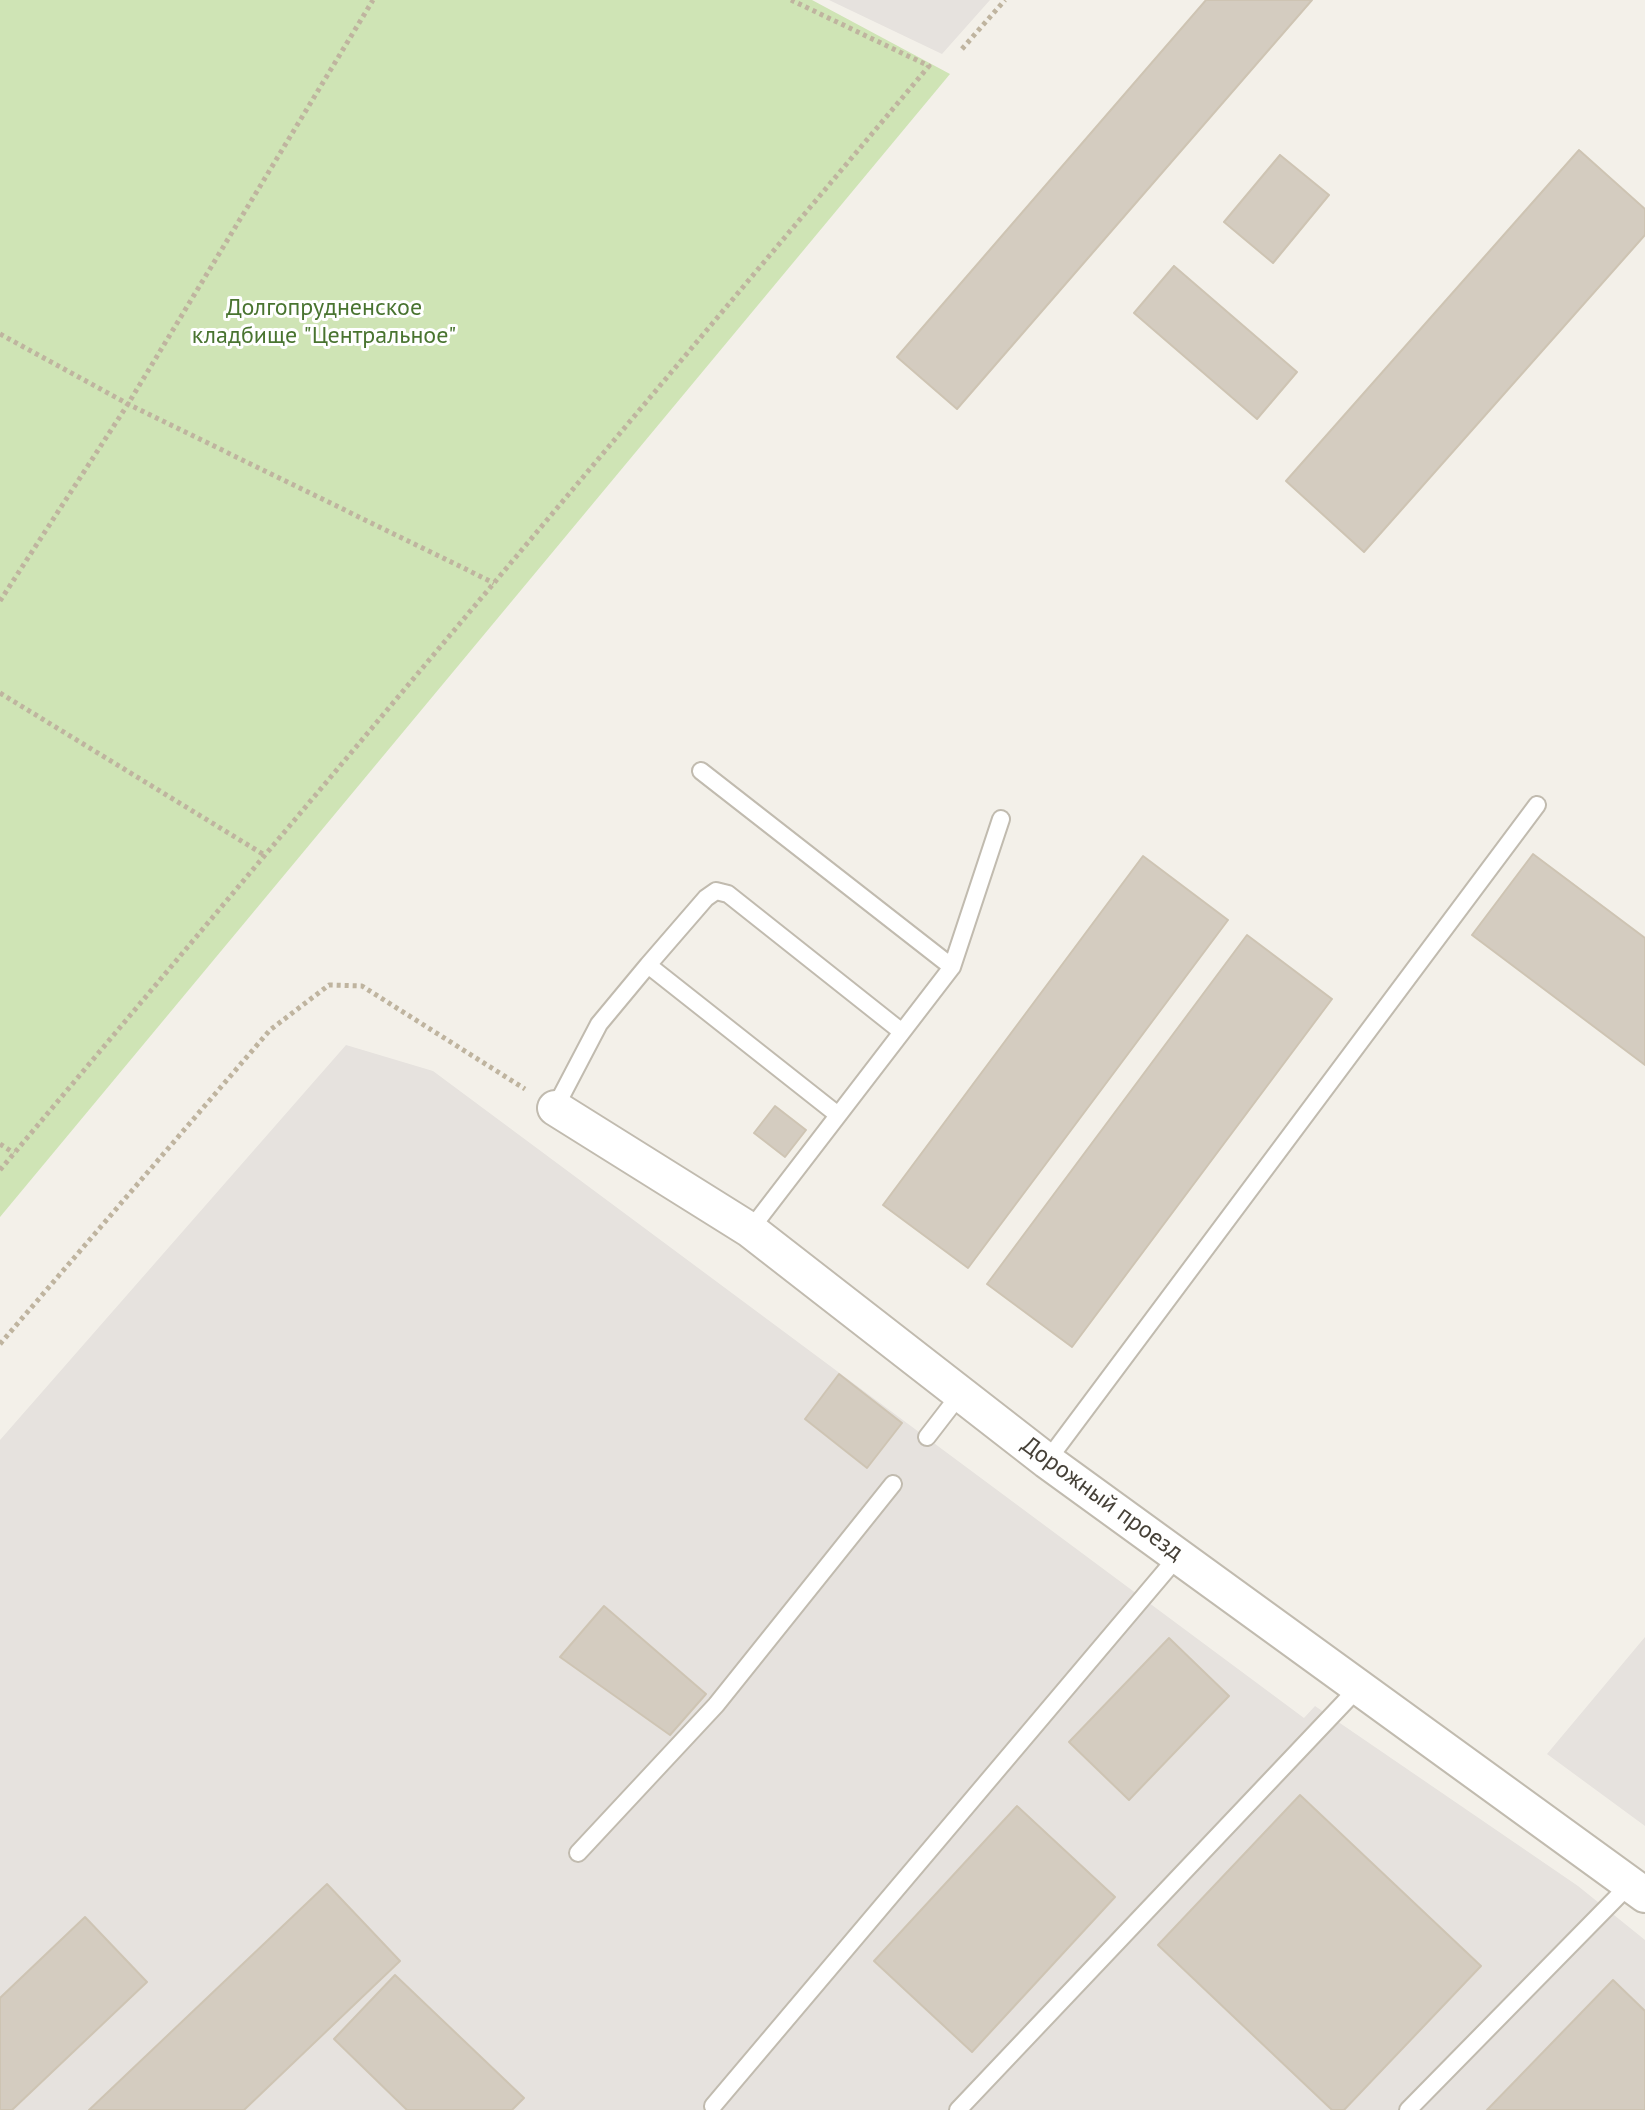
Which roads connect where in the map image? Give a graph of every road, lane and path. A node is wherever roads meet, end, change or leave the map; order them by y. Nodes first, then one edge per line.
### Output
1 (373, 0) edge
2 (791, 0) edge
3 (1005, 0) edge
4 (962, 49) dead end
5 (0, 334) edge
6 (128, 404) junction
7 (494, 583) junction
8 (0, 601) edge
9 (0, 693) edge
10 (701, 771) dead end
11 (1537, 805) dead end
12 (1001, 819) dead end
13 (266, 856) junction
14 (648, 965) junction
15 (952, 967) junction
16 (902, 1032) junction
17 (555, 1108) junction
18 (838, 1115) junction
19 (0, 1144) edge
20 (14, 1153) junction
21 (0, 1170) edge
22 (750, 1230) junction
23 (0, 1344) edge
24 (961, 1393) junction
25 (927, 1437) dead end
26 (1047, 1461) junction
27 (893, 1484) dead end
28 (1179, 1555) junction
29 (1359, 1687) junction
30 (578, 1853) dead end
31 (1638, 1889) edge
32 (713, 2106) dead end
33 (958, 2110) edge
34 (1408, 2110) edge

1 - 6 path
2 - 7 path
3 - 4 path
5 - 6 path
6 - 7 path
6 - 8 path
7 - 13 path
9 - 13 path
10 - 15 lane
11 - 26 lane
12 - 15 lane
13 - 20 path
14 - 16 lane
14 - 17 lane
14 - 18 lane
15 - 16 lane
16 - 18 lane
17 - 22 street, Дорожный проезд
17 - 23 path
18 - 22 lane
19 - 20 path
20 - 21 path
22 - 24 street, Дорожный проезд
24 - 25 lane
24 - 26 street, Дорожный проезд
26 - 28 street, Дорожный проезд
27 - 30 lane
28 - 29 street, Дорожный проезд
28 - 32 lane
29 - 31 street, Дорожный проезд
29 - 33 lane
31 - 34 lane

